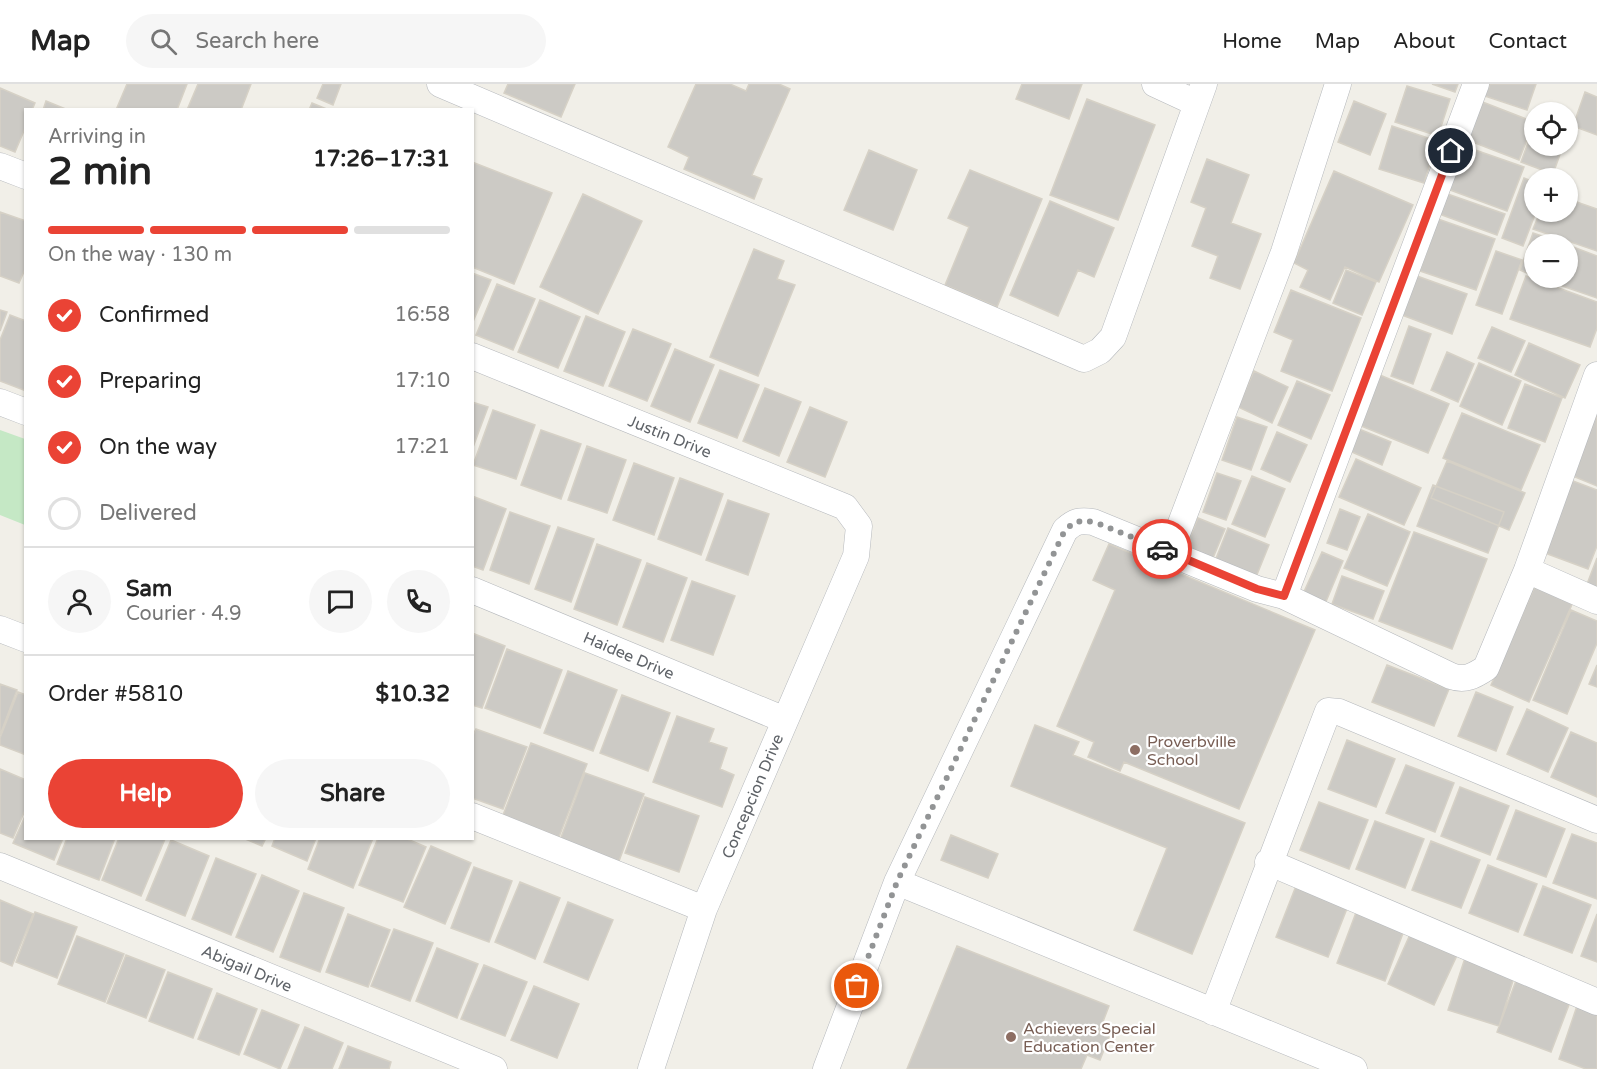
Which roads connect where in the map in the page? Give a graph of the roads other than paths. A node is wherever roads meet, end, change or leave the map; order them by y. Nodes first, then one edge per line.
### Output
1 (440, 84) edge
2 (1155, 84) edge
3 (1338, 84) edge
4 (1476, 84) edge
5 (1200, 94) edge
6 (0, 166) edge
7 (24, 175) edge
8 (474, 357) edge
9 (1597, 375) edge
10 (0, 402) edge
11 (24, 411) edge
12 (859, 526) joint
13 (1170, 552) junction
14 (1527, 570) junction
15 (474, 591) edge
16 (1284, 596) junction
17 (1597, 601) edge
18 (0, 629) edge
19 (24, 638) edge
20 (785, 720) junction
21 (474, 817) edge
22 (1597, 820) edge
23 (1268, 862) junction
24 (0, 866) edge
25 (897, 882) junction
26 (704, 909) junction
27 (1597, 1002) edge
28 (1213, 1012) junction
29 (494, 1069) edge
30 (651, 1069) edge
31 (826, 1069) edge
32 (1354, 1069) edge

1 - 5 street
2 - 5 street
3 - 13 street
4 - 16 street
6 - 7 street
8 - 12 street, Justin Drive
9 - 14 street
10 - 11 street
12 - 20 street, Concepcion Drive
13 - 16 street
13 - 25 street
14 - 16 street
14 - 17 street
15 - 20 street, Haidee Drive
18 - 19 street
20 - 26 street, Concepcion Drive
21 - 26 street
22 - 23 street
23 - 27 street
23 - 28 street
24 - 29 street, Abigail Drive
25 - 28 street
25 - 31 street
26 - 30 street, Concepcion Drive
28 - 32 street

